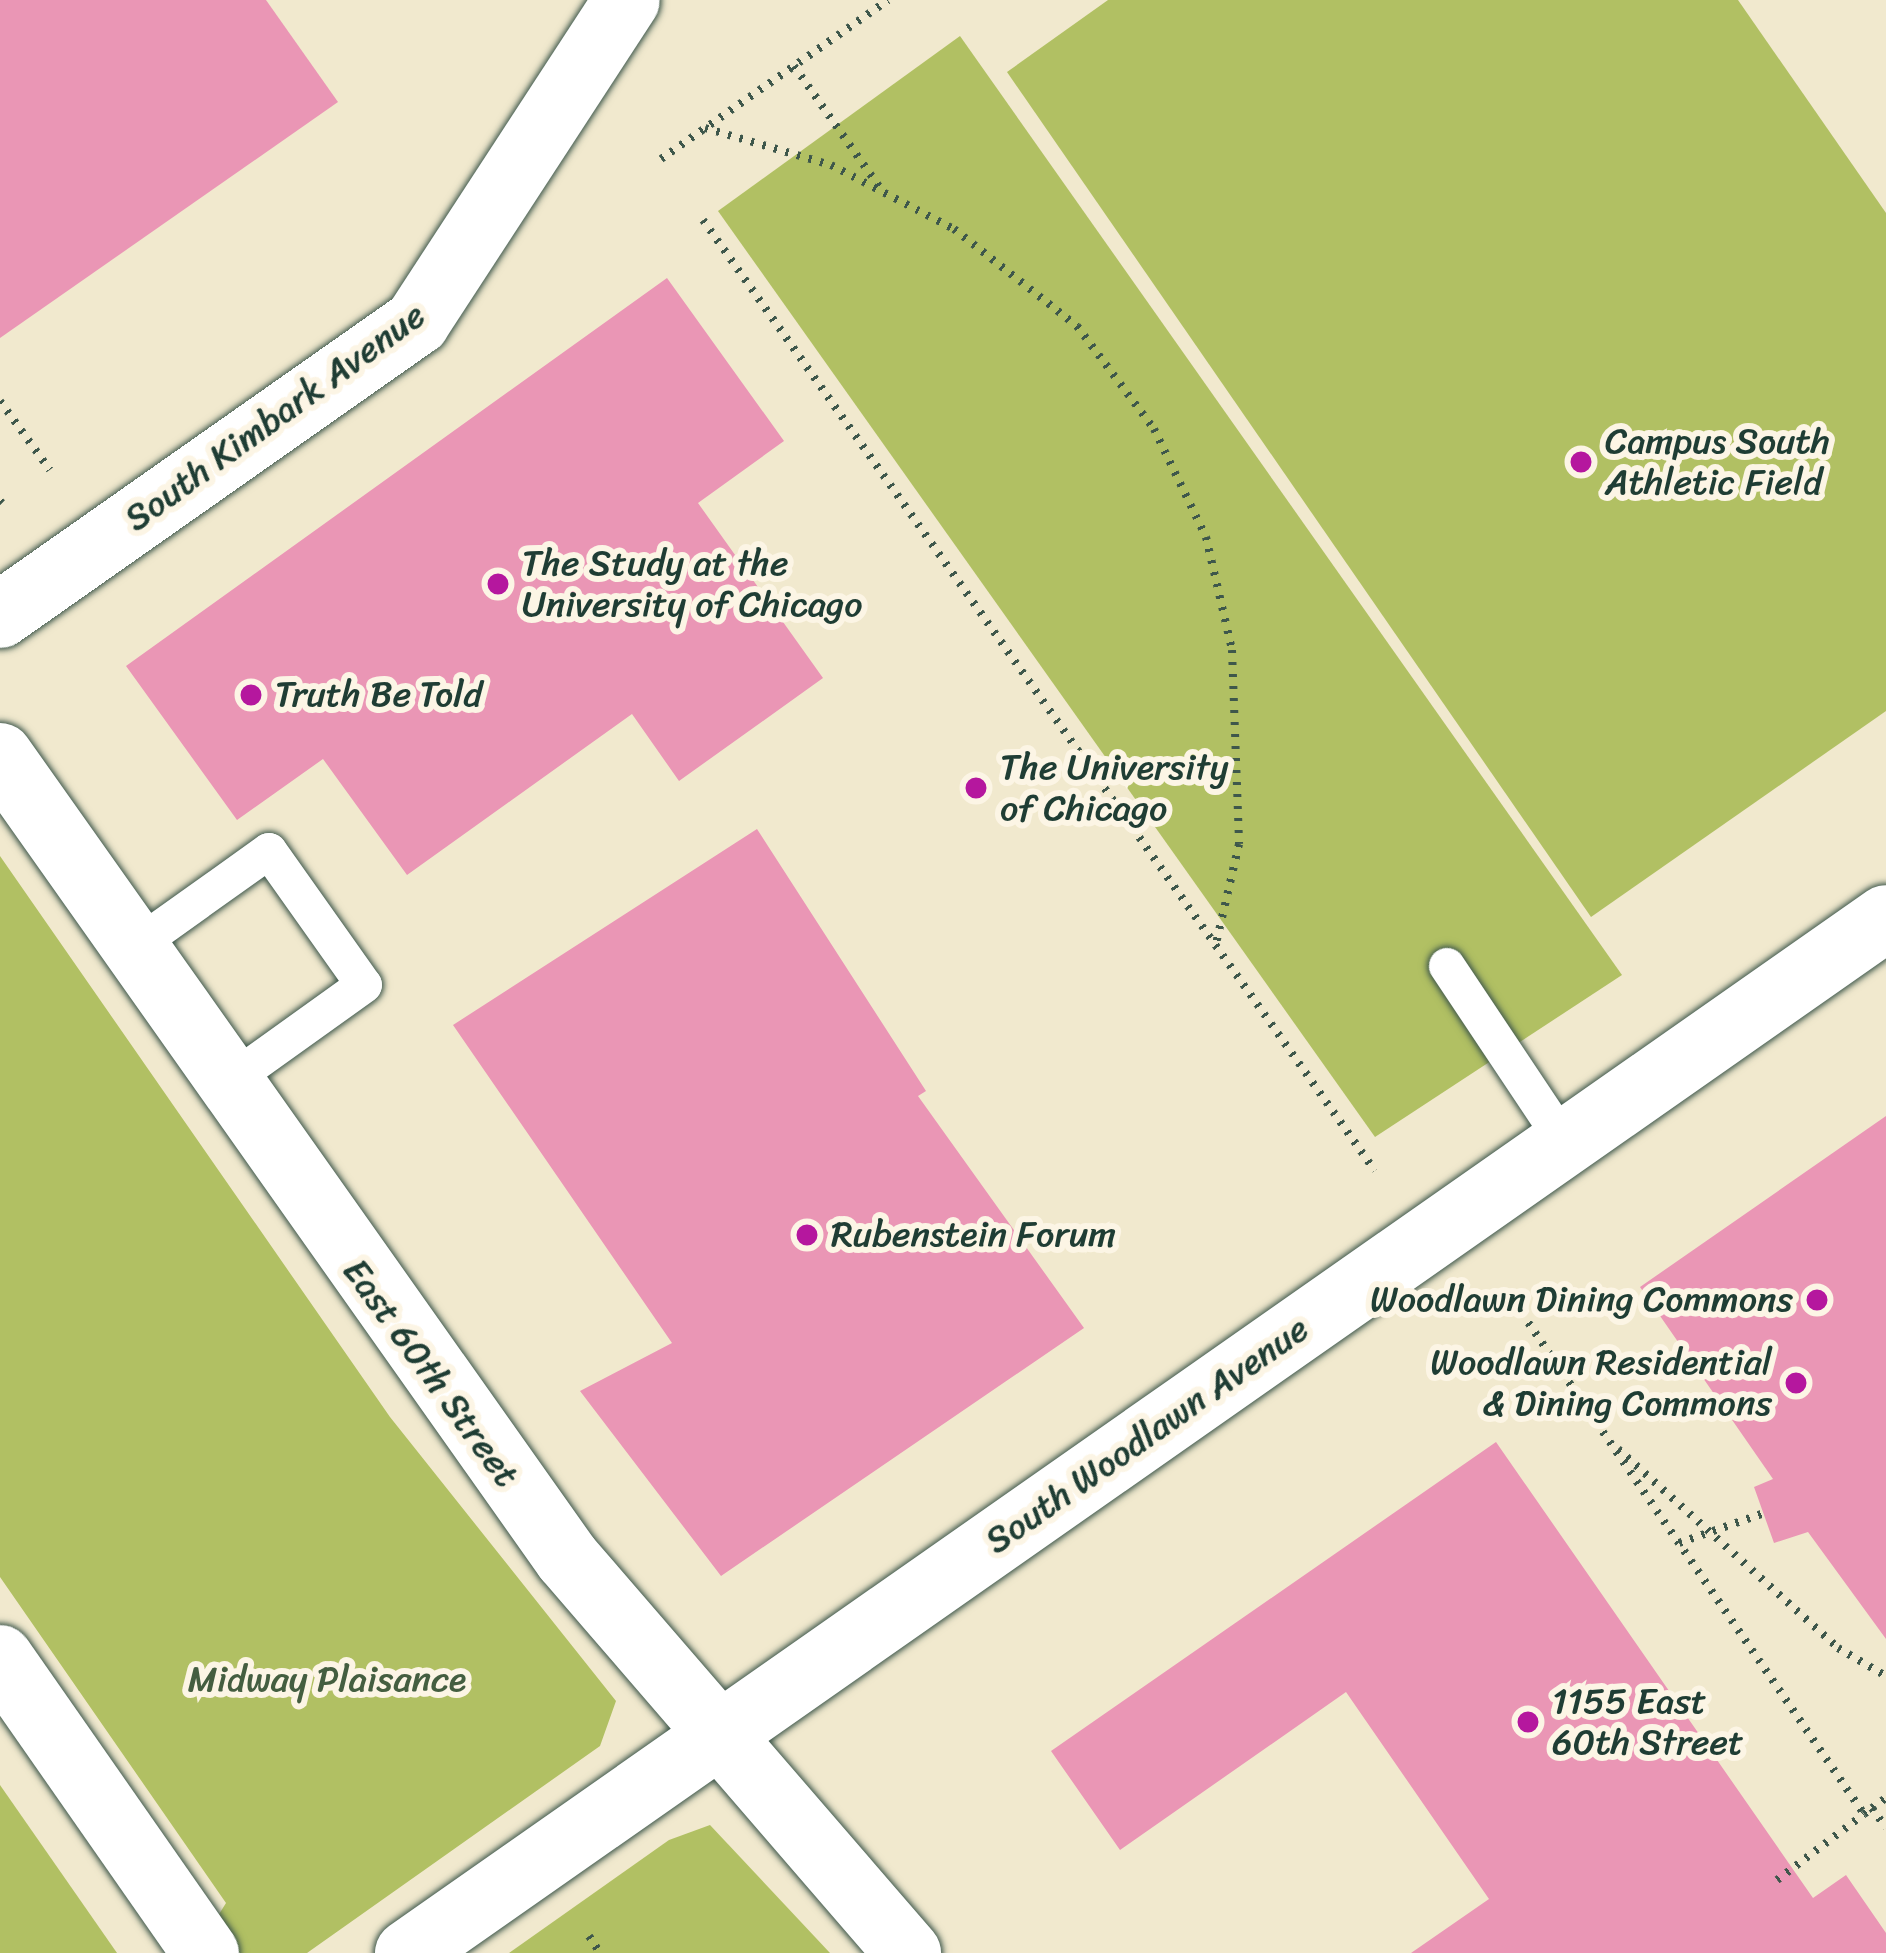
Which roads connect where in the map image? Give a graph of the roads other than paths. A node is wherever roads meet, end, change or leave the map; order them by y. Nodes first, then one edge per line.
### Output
1 (627, 0) edge
2 (0, 615) edge
3 (0, 756) edge
4 (1886, 918) edge
5 (133, 948) junction
6 (1447, 967) dead end
7 (227, 1083) junction
8 (1564, 1143) junction
9 (0, 1658) edge
10 (722, 1733) junction
11 (206, 1953) edge
12 (408, 1953) edge
13 (908, 1953) edge

1 - 2 street, South Kimbark Avenue
3 - 5 street, East 60th Street
4 - 8 street, South Woodlawn Avenue
5 - 7 street, East 60th Street
5 - 7 lane
6 - 8 lane
7 - 10 street, East 60th Street
8 - 10 street, South Woodlawn Avenue
9 - 11 street
10 - 12 street, South Woodlawn Avenue
10 - 13 street, East 60th Street

